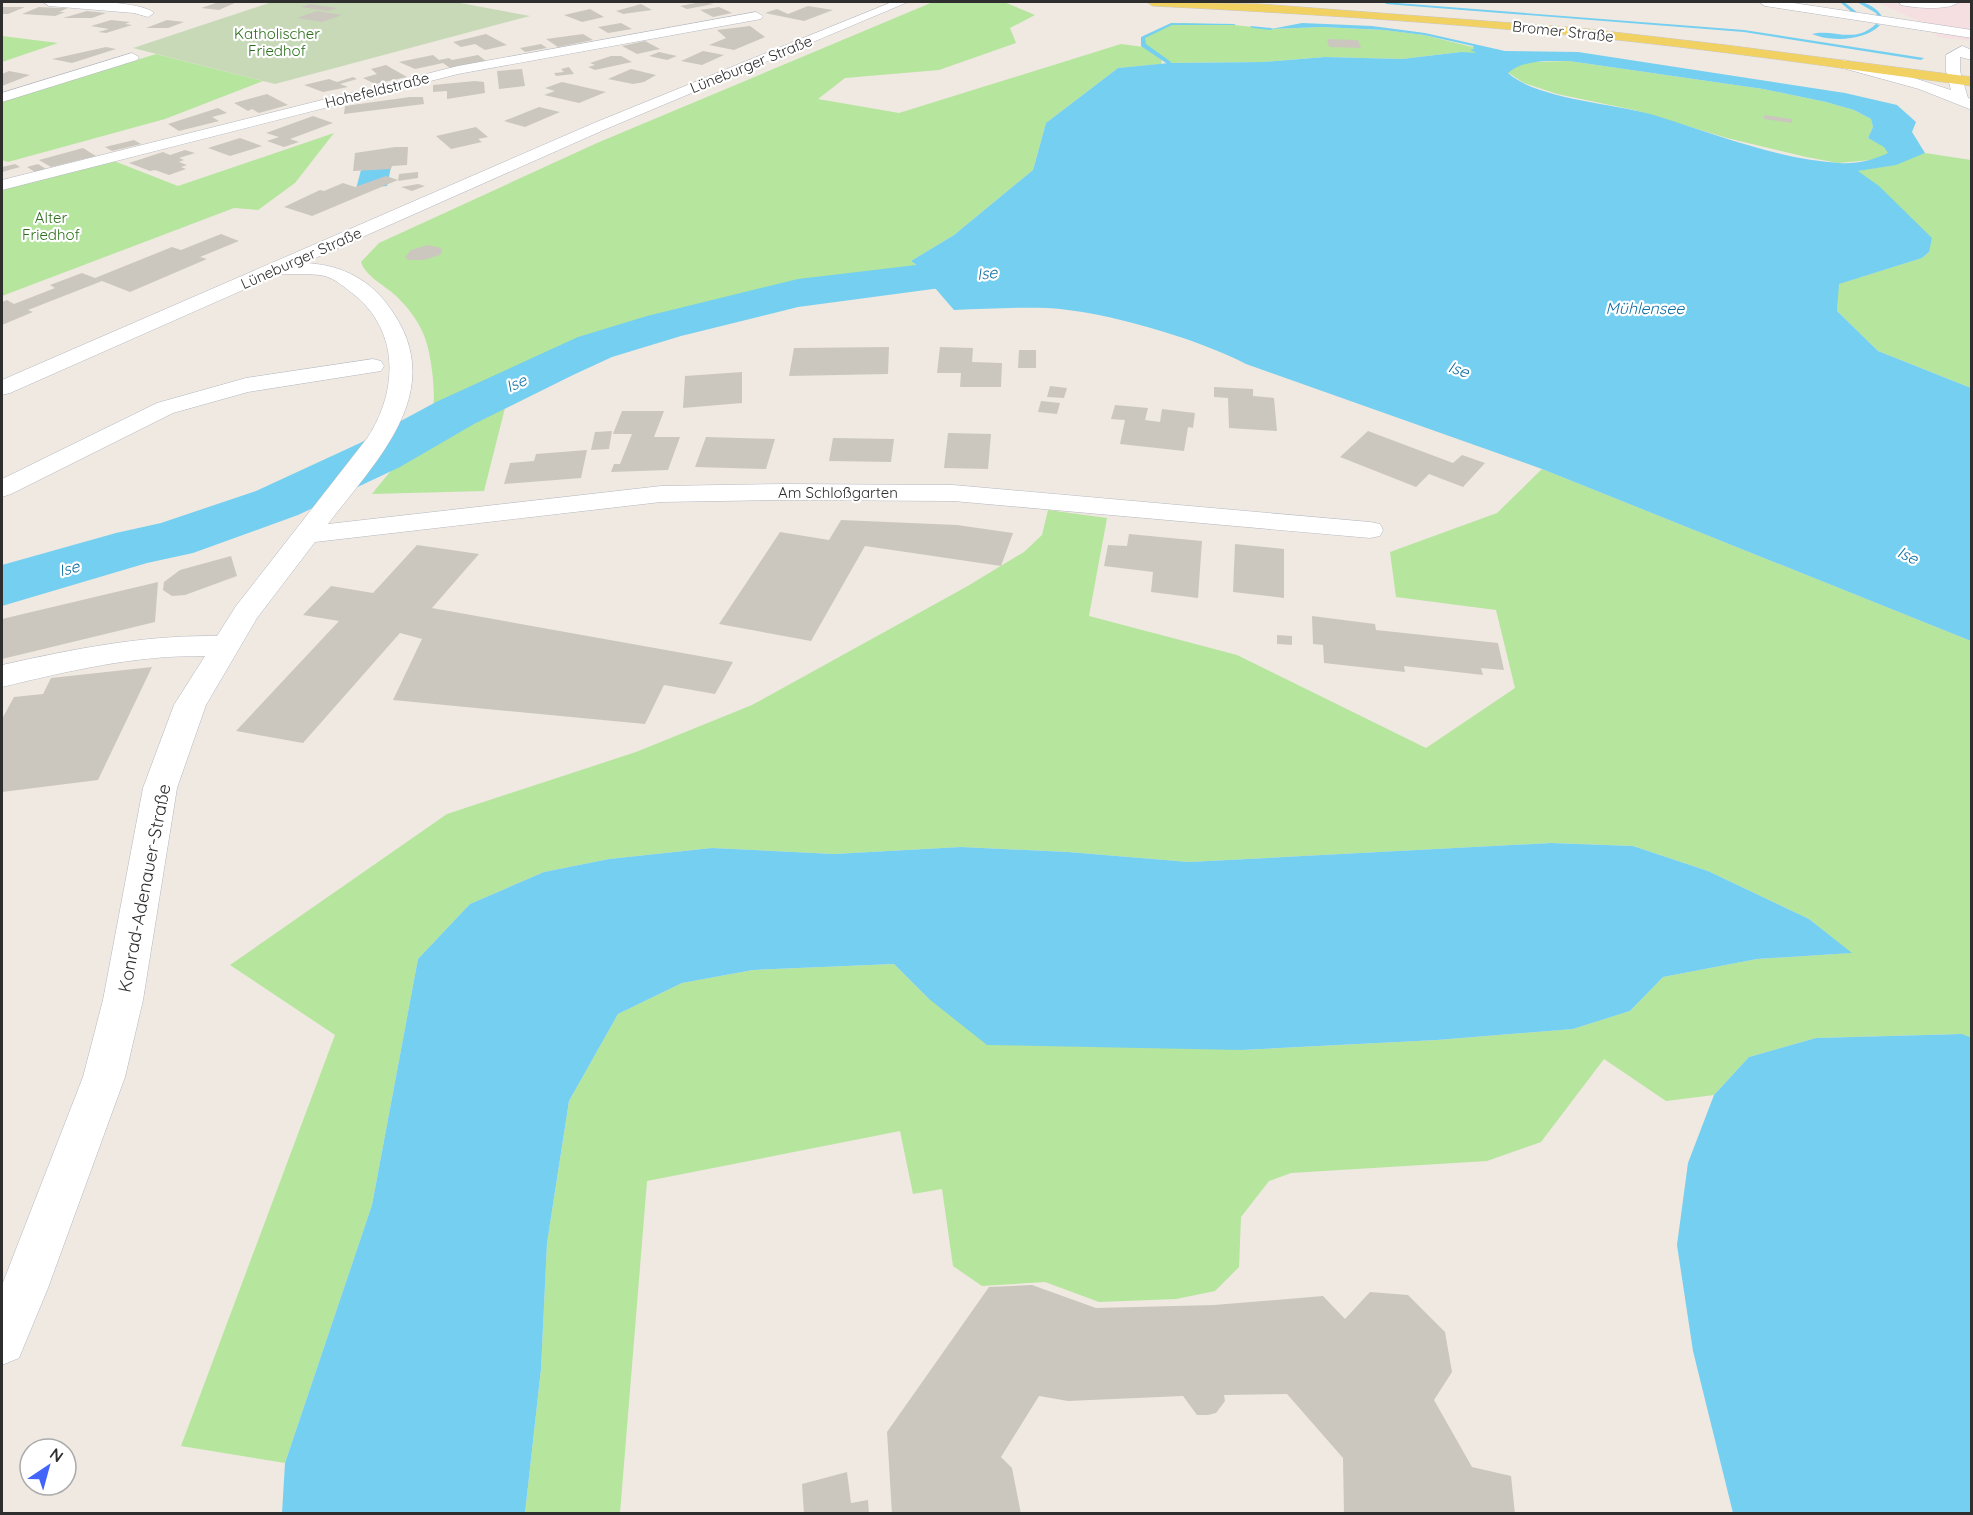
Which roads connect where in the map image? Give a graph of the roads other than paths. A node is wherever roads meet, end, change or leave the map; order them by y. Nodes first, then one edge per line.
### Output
1 (49, 2) edge
2 (871, 2) edge
3 (902, 2) edge
4 (1153, 2) edge
5 (1267, 2) edge
6 (1765, 2) edge
7 (1948, 2) edge
8 (1911, 3) edge
9 (1971, 4) edge
10 (735, 6) dead end
11 (148, 13) dead end
12 (756, 16) junction
13 (773, 21) dead end
14 (1971, 34) edge
15 (1971, 56) edge
16 (132, 57) dead end
17 (1844, 64) junction
18 (1971, 73) edge
19 (1954, 75) junction
20 (1971, 82) edge
21 (2, 98) edge
22 (1966, 103) edge
23 (600, 126) junction
24 (2, 185) edge
25 (279, 268) junction
26 (398, 339) junction
27 (373, 366) dead end
28 (2, 388) edge
29 (2, 489) edge
30 (1370, 530) dead end
31 (306, 536) junction
32 (224, 646) junction
33 (2, 676) edge
34 (2, 1341) edge

1 - 11 street
2 - 23 street, Lüneburger Straße
3 - 23 street, Lüneburger Straße
4 - 17 main road, Bromer Straße
5 - 19 main road, Bromer Straße
6 - 14 street
7 - 8 street
7 - 9 street
10 - 12 street
12 - 13 street
12 - 24 street, Hohefeldstraße
15 - 19 street
16 - 21 street
17 - 19 main road, Bromer Straße
17 - 22 street
18 - 19 main road, Bromer Straße
19 - 20 main road, Bromer Straße
19 - 22 street
23 - 25 street, Lüneburger Straße
25 - 26 street
25 - 26 street, Konrad-Adenauer-Straße
25 - 28 street, Lüneburger Straße
26 - 31 street, Konrad-Adenauer-Straße
27 - 29 street
30 - 31 street, Am Schloßgarten
31 - 32 street, Konrad-Adenauer-Straße
32 - 33 street
32 - 34 street, Konrad-Adenauer-Straße

